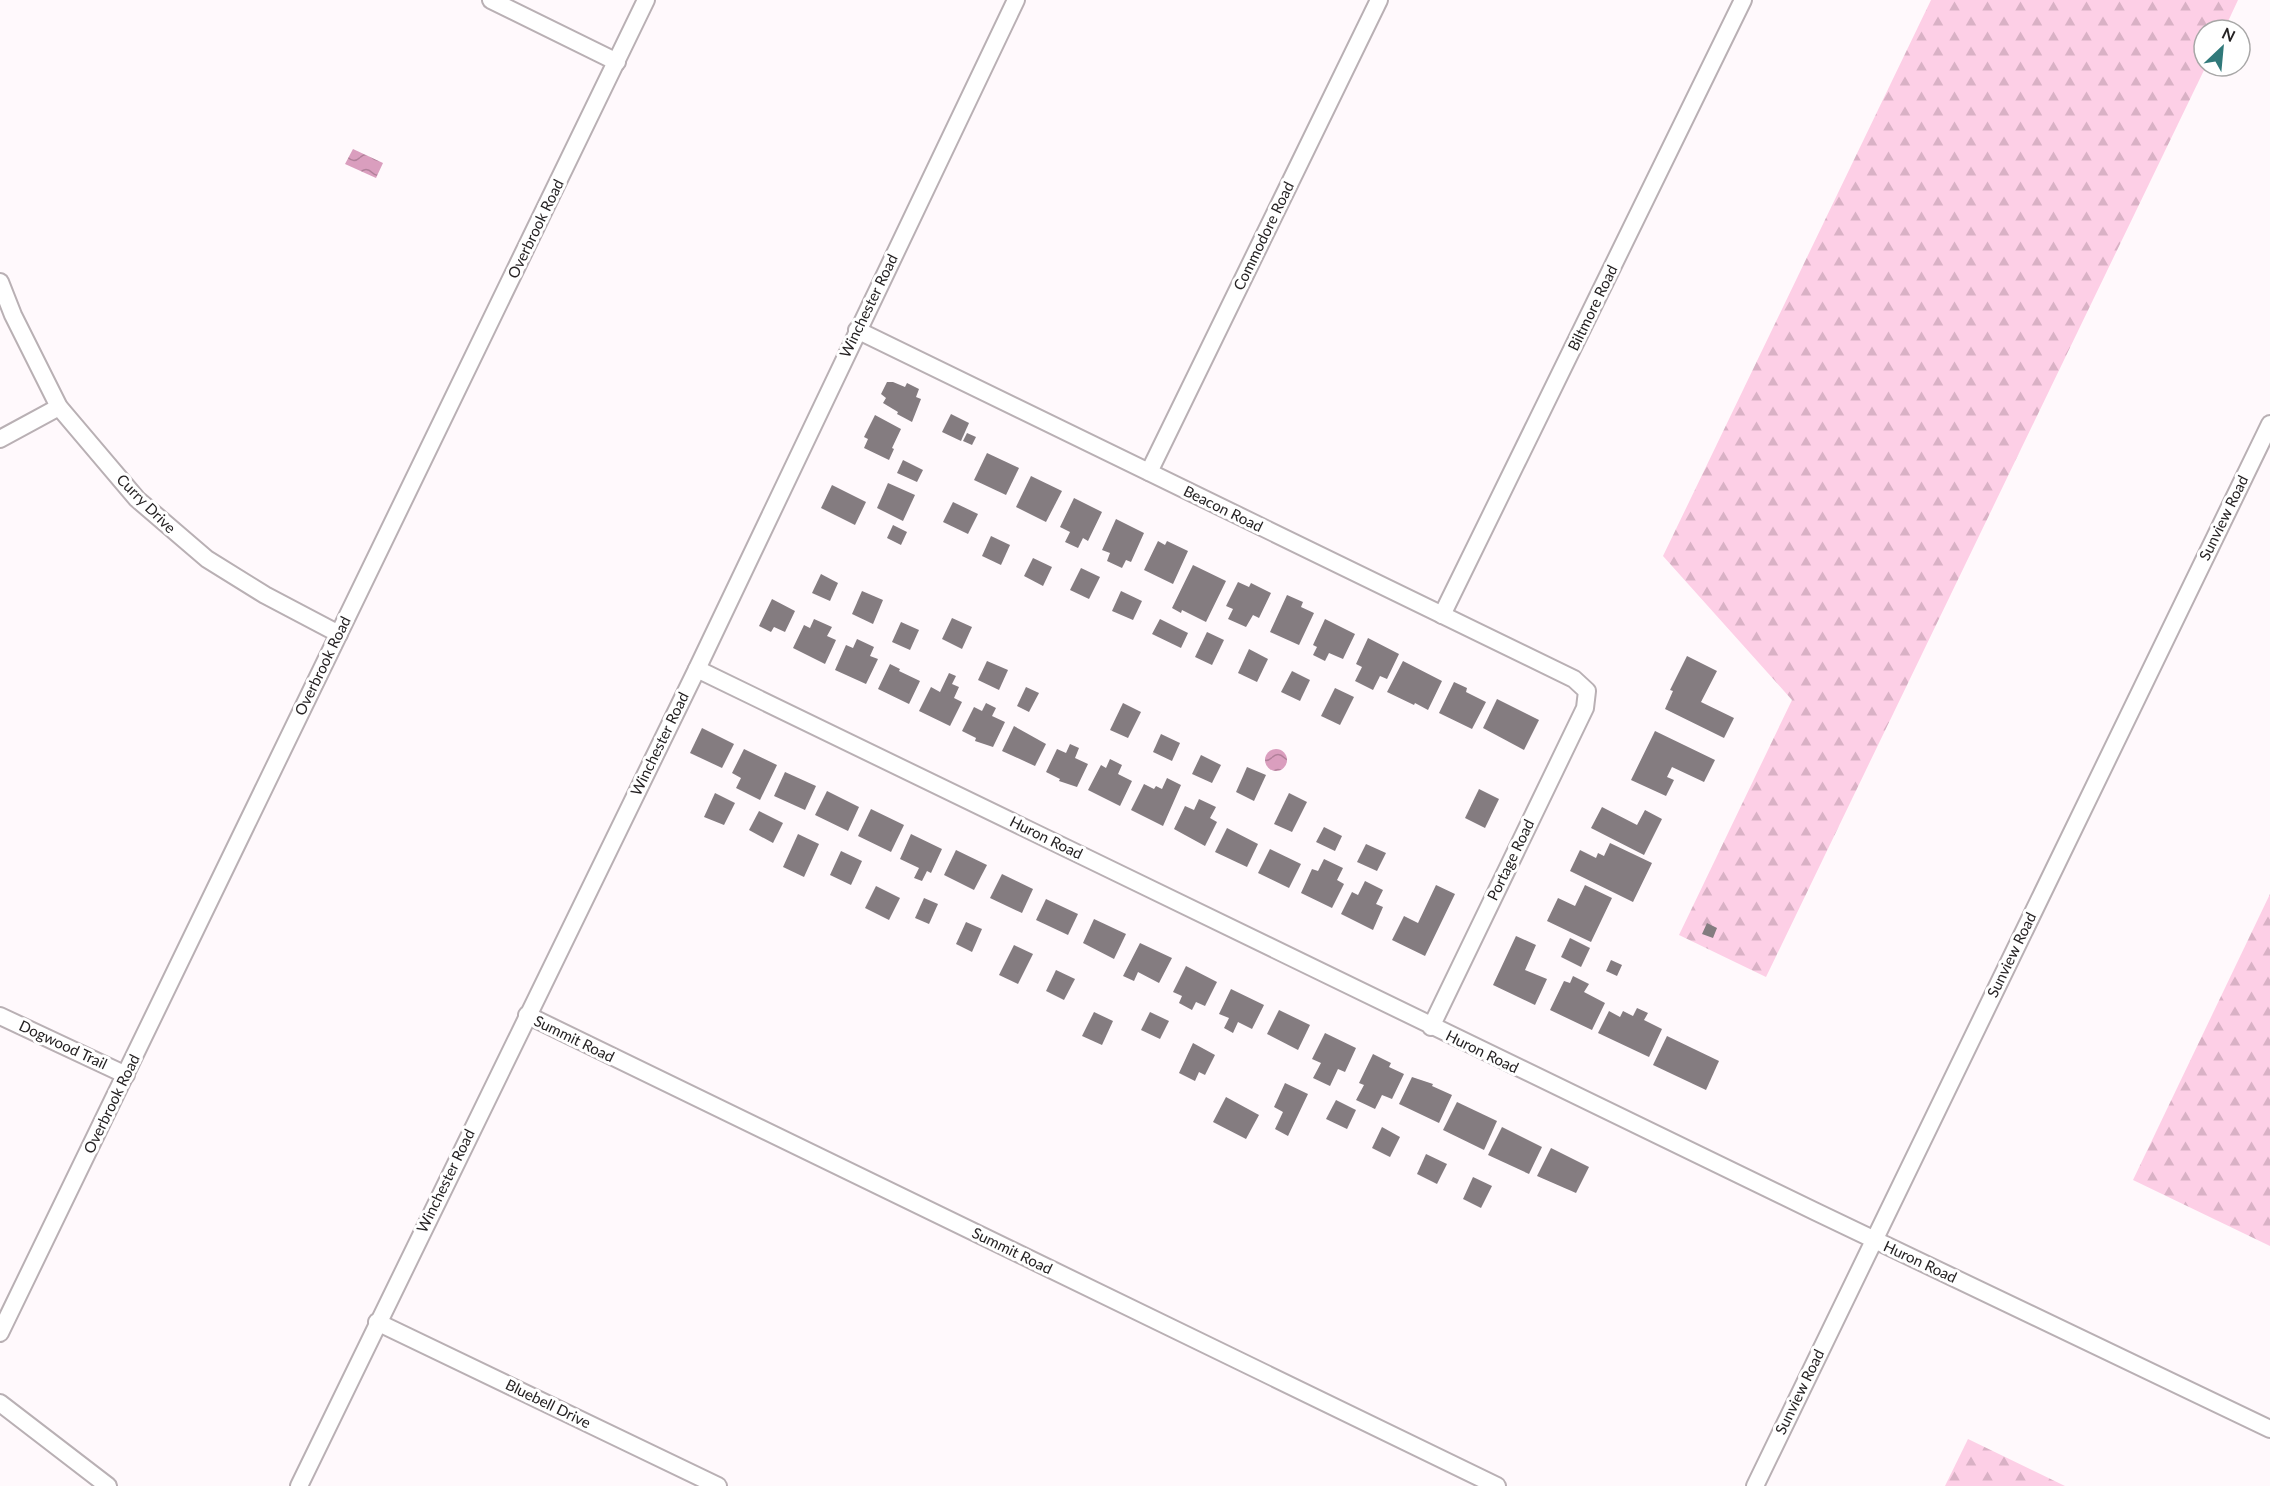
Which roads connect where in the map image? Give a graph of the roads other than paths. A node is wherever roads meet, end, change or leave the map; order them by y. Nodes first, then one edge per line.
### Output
1 (491, 0) edge
2 (646, 0) edge
3 (1016, 0) edge
4 (1379, 0) edge
5 (1743, 0) edge
6 (617, 62) junction
7 (0, 282) edge
8 (857, 330) junction
9 (59, 407) junction
10 (2270, 424) edge
11 (0, 440) edge
12 (1149, 472) junction
13 (1442, 615) junction
14 (339, 634) junction
15 (697, 669) junction
16 (1587, 691) joint
17 (0, 1016) edge
18 (527, 1016) junction
19 (1431, 1027) junction
20 (126, 1075) junction
21 (1873, 1240) junction
22 (377, 1322) junction
23 (0, 1333) edge
24 (0, 1404) edge
25 (2270, 1429) edge
26 (108, 1486) edge
27 (299, 1486) edge
28 (718, 1486) edge
29 (1497, 1486) edge
30 (1755, 1486) edge

1 - 6 street
2 - 6 street, Overbrook Road
3 - 8 street, Winchester Road
4 - 12 street, Commodore Road
5 - 13 street, Biltmore Road
6 - 14 street, Overbrook Road
7 - 9 street, Curry Drive
8 - 12 street, Beacon Road
8 - 15 street, Winchester Road
9 - 11 street
9 - 14 street, Curry Drive
10 - 21 street, Sunview Road
12 - 13 street, Beacon Road
13 - 16 street, Beacon Road
14 - 20 street, Overbrook Road
15 - 18 street, Winchester Road
15 - 19 street, Huron Road
16 - 19 street, Portage Road
17 - 20 street, Dogwood Trail
18 - 22 street, Winchester Road
18 - 29 street, Summit Road
19 - 21 street, Huron Road
20 - 23 street, Overbrook Road
21 - 25 street, Huron Road
21 - 30 street, Sunview Road
22 - 27 street, Winchester Road
22 - 28 street, Bluebell Drive
24 - 26 street

